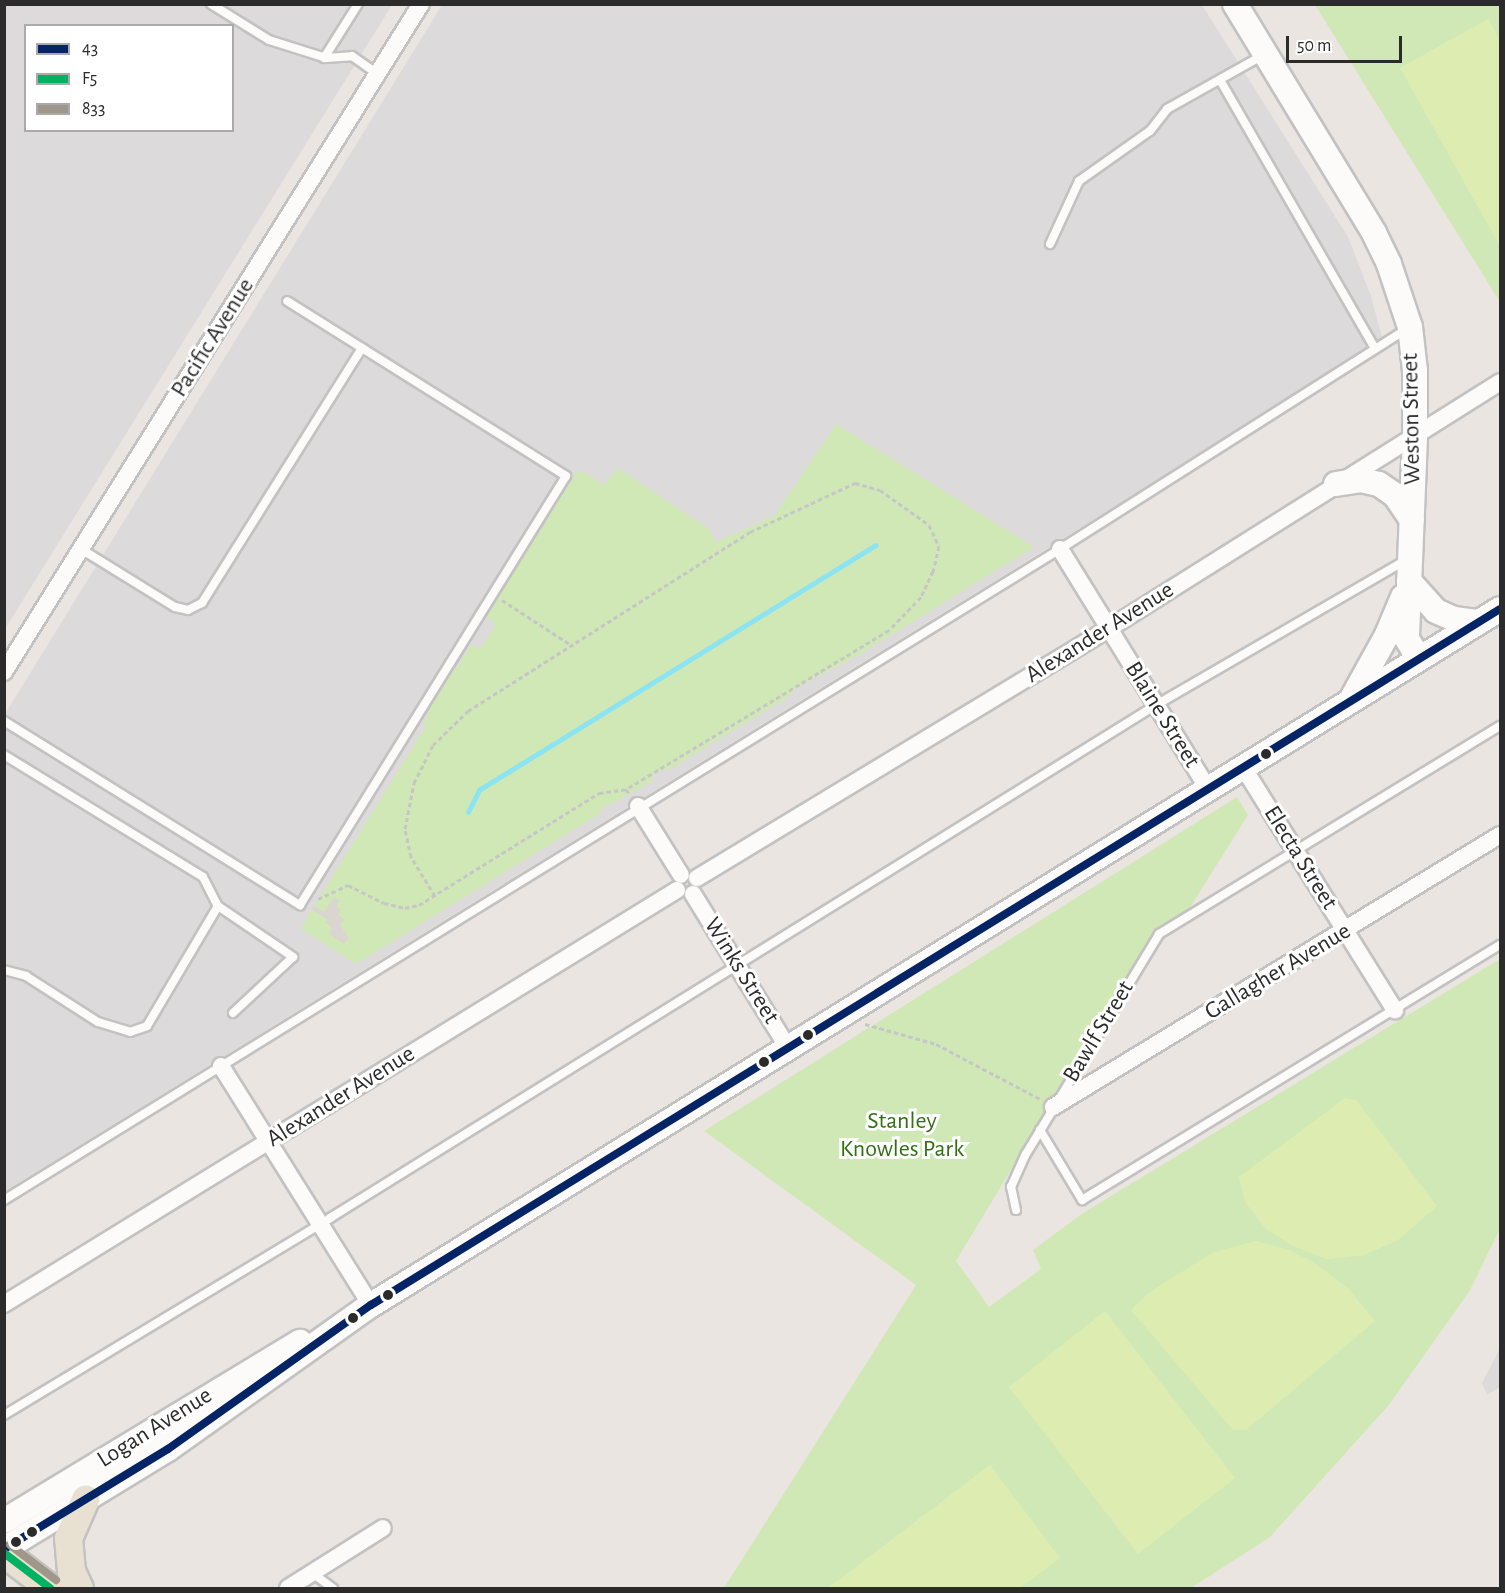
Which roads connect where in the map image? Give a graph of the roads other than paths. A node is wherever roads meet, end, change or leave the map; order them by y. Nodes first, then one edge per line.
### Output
1 (212, 4) edge
2 (358, 4) edge
3 (421, 4) edge
4 (1234, 4) edge
5 (1265, 54) junction
6 (324, 58) junction
7 (378, 74) junction
8 (1220, 80) junction
9 (1050, 244) dead end
10 (287, 301) dead end
11 (1410, 327) junction
12 (362, 348) junction
13 (1375, 350) junction
14 (1500, 382) edge
15 (1415, 437) junction
16 (1336, 484) junction
17 (1412, 520) junction
18 (81, 549) junction
19 (1060, 549) junction
20 (1409, 570) junction
21 (1500, 609) edge
22 (1479, 622) junction
23 (1108, 629) junction
24 (1419, 659) junction
25 (4, 672) edge
26 (1351, 701) junction
27 (1156, 705) junction
28 (4, 721) edge
29 (1500, 726) edge
30 (4, 755) edge
31 (1243, 768) junction
32 (1208, 789) junction
33 (638, 806) junction
34 (1500, 836) edge
35 (1294, 848) junction
36 (687, 884) junction
37 (219, 906) junction
38 (1346, 931) junction
39 (1500, 945) edge
40 (737, 965) junction
41 (4, 970) edge
42 (1395, 1010) junction
43 (233, 1013) dead end
44 (788, 1048) junction
45 (221, 1066) junction
46 (1053, 1107) junction
47 (1040, 1130) junction
48 (267, 1142) junction
49 (4, 1200) edge
50 (1016, 1210) dead end
51 (320, 1224) junction
52 (4, 1304) edge
53 (371, 1305) junction
54 (4, 1414) edge
55 (85, 1498) junction
56 (4, 1521) edge
57 (383, 1528) dead end
58 (4, 1551) edge
59 (312, 1573) junction
60 (292, 1587) edge
61 (50, 1588) edge
62 (79, 1588) edge
63 (333, 1588) edge

1 - 6 lane
2 - 6 lane
3 - 7 street, Pacific Avenue
4 - 5 main road, Weston Street
5 - 8 lane
5 - 11 main road, Weston Street
6 - 7 lane
7 - 18 street, Pacific Avenue
8 - 9 lane
8 - 13 lane
10 - 12 lane
11 - 13 lane
11 - 15 main road, Weston Street
12 - 18 lane
12 - 28 lane
13 - 19 lane
14 - 15 street, Alexander Avenue
15 - 16 street, Alexander Avenue
15 - 17 main road, Weston Street
16 - 17 main road
16 - 23 street, Alexander Avenue
17 - 20 main road, Weston Street
18 - 25 street, Pacific Avenue
19 - 23 street, Blaine Street
19 - 33 lane
20 - 22 main road
20 - 24 main road, Weston Street
20 - 26 main road
20 - 27 lane
21 - 22 main road, Logan Avenue
22 - 24 main road, Logan Avenue
23 - 27 street, Blaine Street
23 - 36 street, Alexander Avenue
24 - 26 main road, Logan Avenue
26 - 31 main road, Logan Avenue
27 - 32 street, Blaine Street
27 - 40 lane
29 - 35 lane
30 - 37 lane
31 - 32 main road, Logan Avenue
31 - 35 street, Electa Street
32 - 44 main road, Logan Avenue
33 - 36 street, Winks Street
33 - 45 lane
34 - 38 street, Gallagher Avenue
35 - 38 street, Electa Street
35 - 46 lane, Bawlf Street
36 - 40 street, Winks Street
36 - 48 street, Alexander Avenue
37 - 41 lane
37 - 43 lane
38 - 42 street, Electa Street
38 - 46 street, Gallagher Avenue
39 - 42 lane
40 - 44 street, Winks Street
40 - 51 lane
42 - 47 lane
44 - 53 main road, Logan Avenue
45 - 48 street
45 - 49 lane
46 - 47 lane, Bawlf Street
47 - 50 lane, Bawlf Street
48 - 51 street
48 - 52 street, Alexander Avenue
51 - 53 street
51 - 54 lane
53 - 55 main road, Logan Avenue
53 - 56 main road, Logan Avenue
55 - 58 main road, Logan Avenue
55 - 62 main road
57 - 59 street
58 - 61 main road
59 - 60 street
59 - 63 lane

